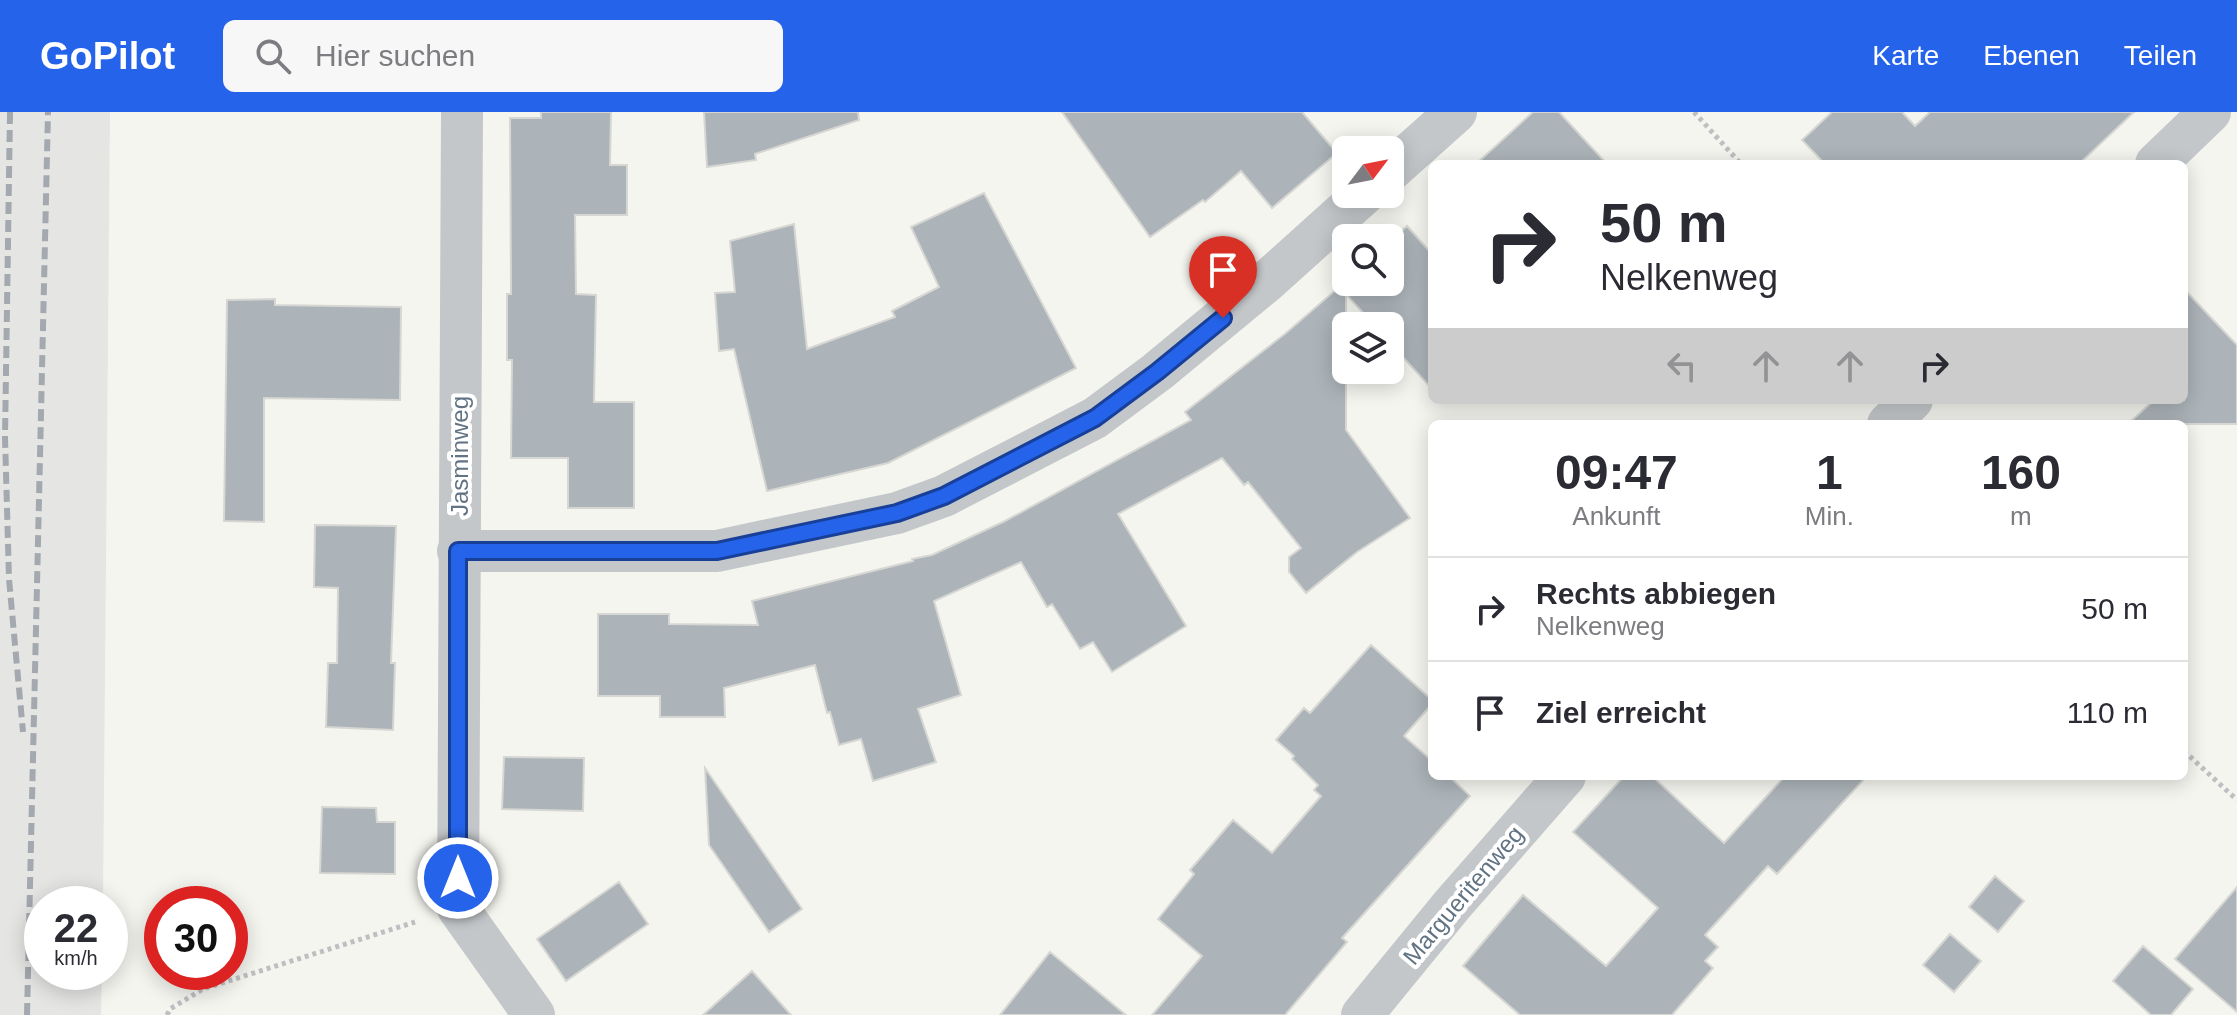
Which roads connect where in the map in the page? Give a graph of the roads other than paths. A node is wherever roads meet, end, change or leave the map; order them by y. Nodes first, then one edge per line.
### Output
1 (462, 112) edge
2 (1456, 112) edge
3 (2210, 112) edge
4 (1404, 158) edge
5 (2160, 160) edge
6 (1348, 208) edge
7 (1908, 404) edge
8 (1892, 420) edge
9 (458, 551) junction
10 (1561, 780) edge
11 (534, 1015) edge
12 (1362, 1015) edge

1 - 9 street, Jasminweg
2 - 4 street
3 - 5 street
6 - 9 street
7 - 8 street
9 - 11 street, Jasminweg
10 - 12 street, Margueritenweg

